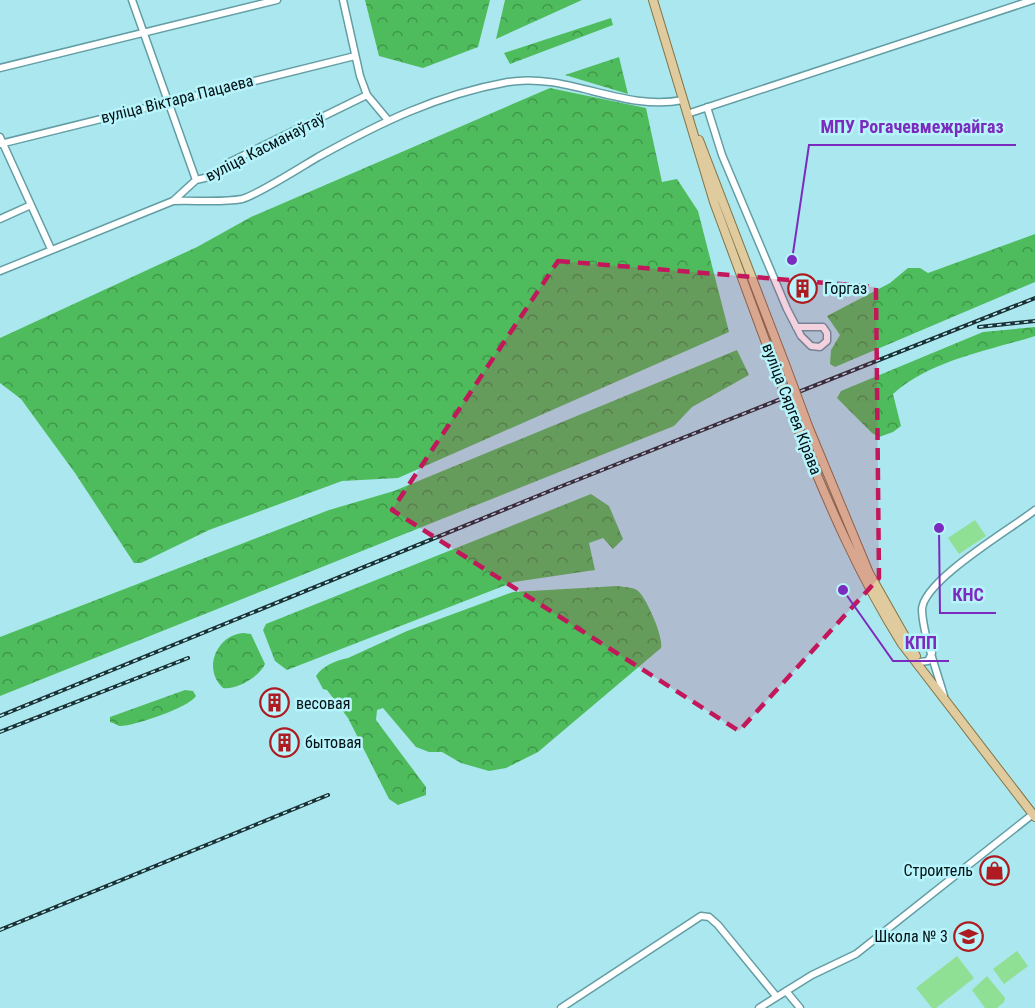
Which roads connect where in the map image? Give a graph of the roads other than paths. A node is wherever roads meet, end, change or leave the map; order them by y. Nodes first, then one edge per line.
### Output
1 (132, 0) edge
2 (277, 0) edge
3 (343, 0) edge
4 (652, 0) edge
5 (1033, 0) edge
6 (144, 33) junction
7 (355, 56) junction
8 (0, 68) edge
9 (367, 94) junction
10 (683, 100) junction
11 (168, 102) junction
12 (707, 107) junction
13 (687, 114) junction
14 (387, 119) junction
15 (1, 141) edge
16 (196, 180) junction
17 (173, 201) junction
18 (31, 205) junction
19 (0, 219) edge
20 (51, 249) junction
21 (0, 271) edge
22 (796, 327) junction
23 (1035, 510) edge
24 (932, 652) junction
25 (920, 662) junction
26 (937, 683) junction
27 (1034, 815) edge
28 (786, 991) junction
29 (776, 996) junction
30 (561, 1008) edge
31 (759, 1008) edge
32 (800, 1008) edge

1 - 6 street
2 - 6 street
3 - 7 street
4 - 10 main road, вуліца Сяргея Кірава
5 - 12 street
6 - 8 street
6 - 11 street
7 - 9 street
7 - 11 street, вуліца Віктара Пацаева
9 - 14 street
9 - 16 street, вуліца Касманаўтаў
10 - 13 main road, вуліца Сяргея Кірава
10 - 14 street
11 - 15 street, вуліца Віктара Пацаева
11 - 16 street
12 - 13 street
12 - 22 street
13 - 25 main road, вуліца Сяргея Кірава, bridge
13 - 26 main road, вуліца Сяргея Кірава, bridge
14 - 17 street
15 - 18 street
16 - 17 street, вуліца Касманаўтаў
17 - 20 street, вуліца Касманаўтаў
18 - 19 street
18 - 20 street
20 - 21 street, вуліца Касманаўтаў
22 - 22 street
23 - 24 street
24 - 25 street
24 - 26 street
25 - 26 main road, вуліца Сяргея Кірава
26 - 27 main road, вуліца Сяргея Кірава
27 - 28 street
28 - 29 street
28 - 32 street
29 - 30 street
29 - 31 street

